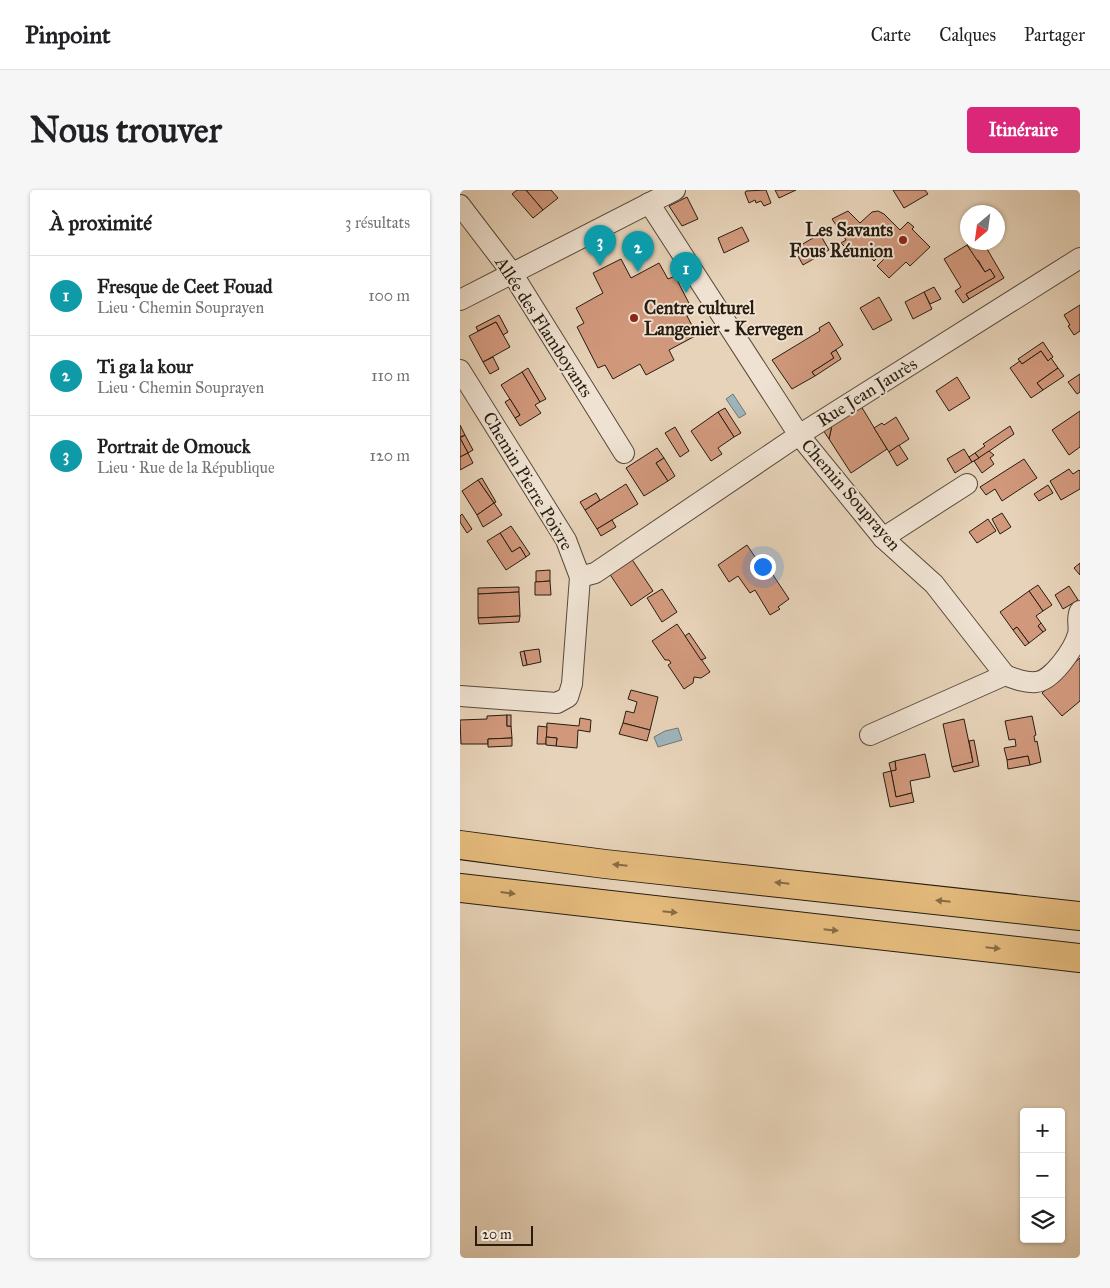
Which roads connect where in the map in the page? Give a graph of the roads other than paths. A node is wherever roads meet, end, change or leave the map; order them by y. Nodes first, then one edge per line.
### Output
1 (675, 190) edge
2 (649, 203) junction
3 (460, 205) edge
4 (1080, 258) edge
5 (512, 273) junction
6 (460, 300) edge
7 (460, 370) edge
8 (799, 435) junction
9 (624, 453) dead end
10 (967, 484) dead end
11 (883, 538) junction
12 (580, 577) junction
13 (1080, 611) edge
14 (1006, 675) junction
15 (460, 696) edge
16 (870, 735) dead end
17 (460, 845) edge
18 (460, 888) edge
19 (1074, 915) edge
20 (1080, 958) edge

1 - 2 street
2 - 5 street
2 - 8 street, Chemin Souprayen
3 - 5 street, Allée des Flamboyants
4 - 8 street, Rue Jean Jaurès
5 - 6 street
5 - 9 street, Allée des Flamboyants
7 - 12 street, Chemin Pierre Poivre
8 - 11 street, Chemin Souprayen
8 - 12 street, Rue Jean Jaurès
10 - 11 street
11 - 14 street, Chemin Souprayen
12 - 15 street, Chemin Pierre Poivre
13 - 14 street
14 - 16 street
19 -> 17 highway
18 -> 20 highway

